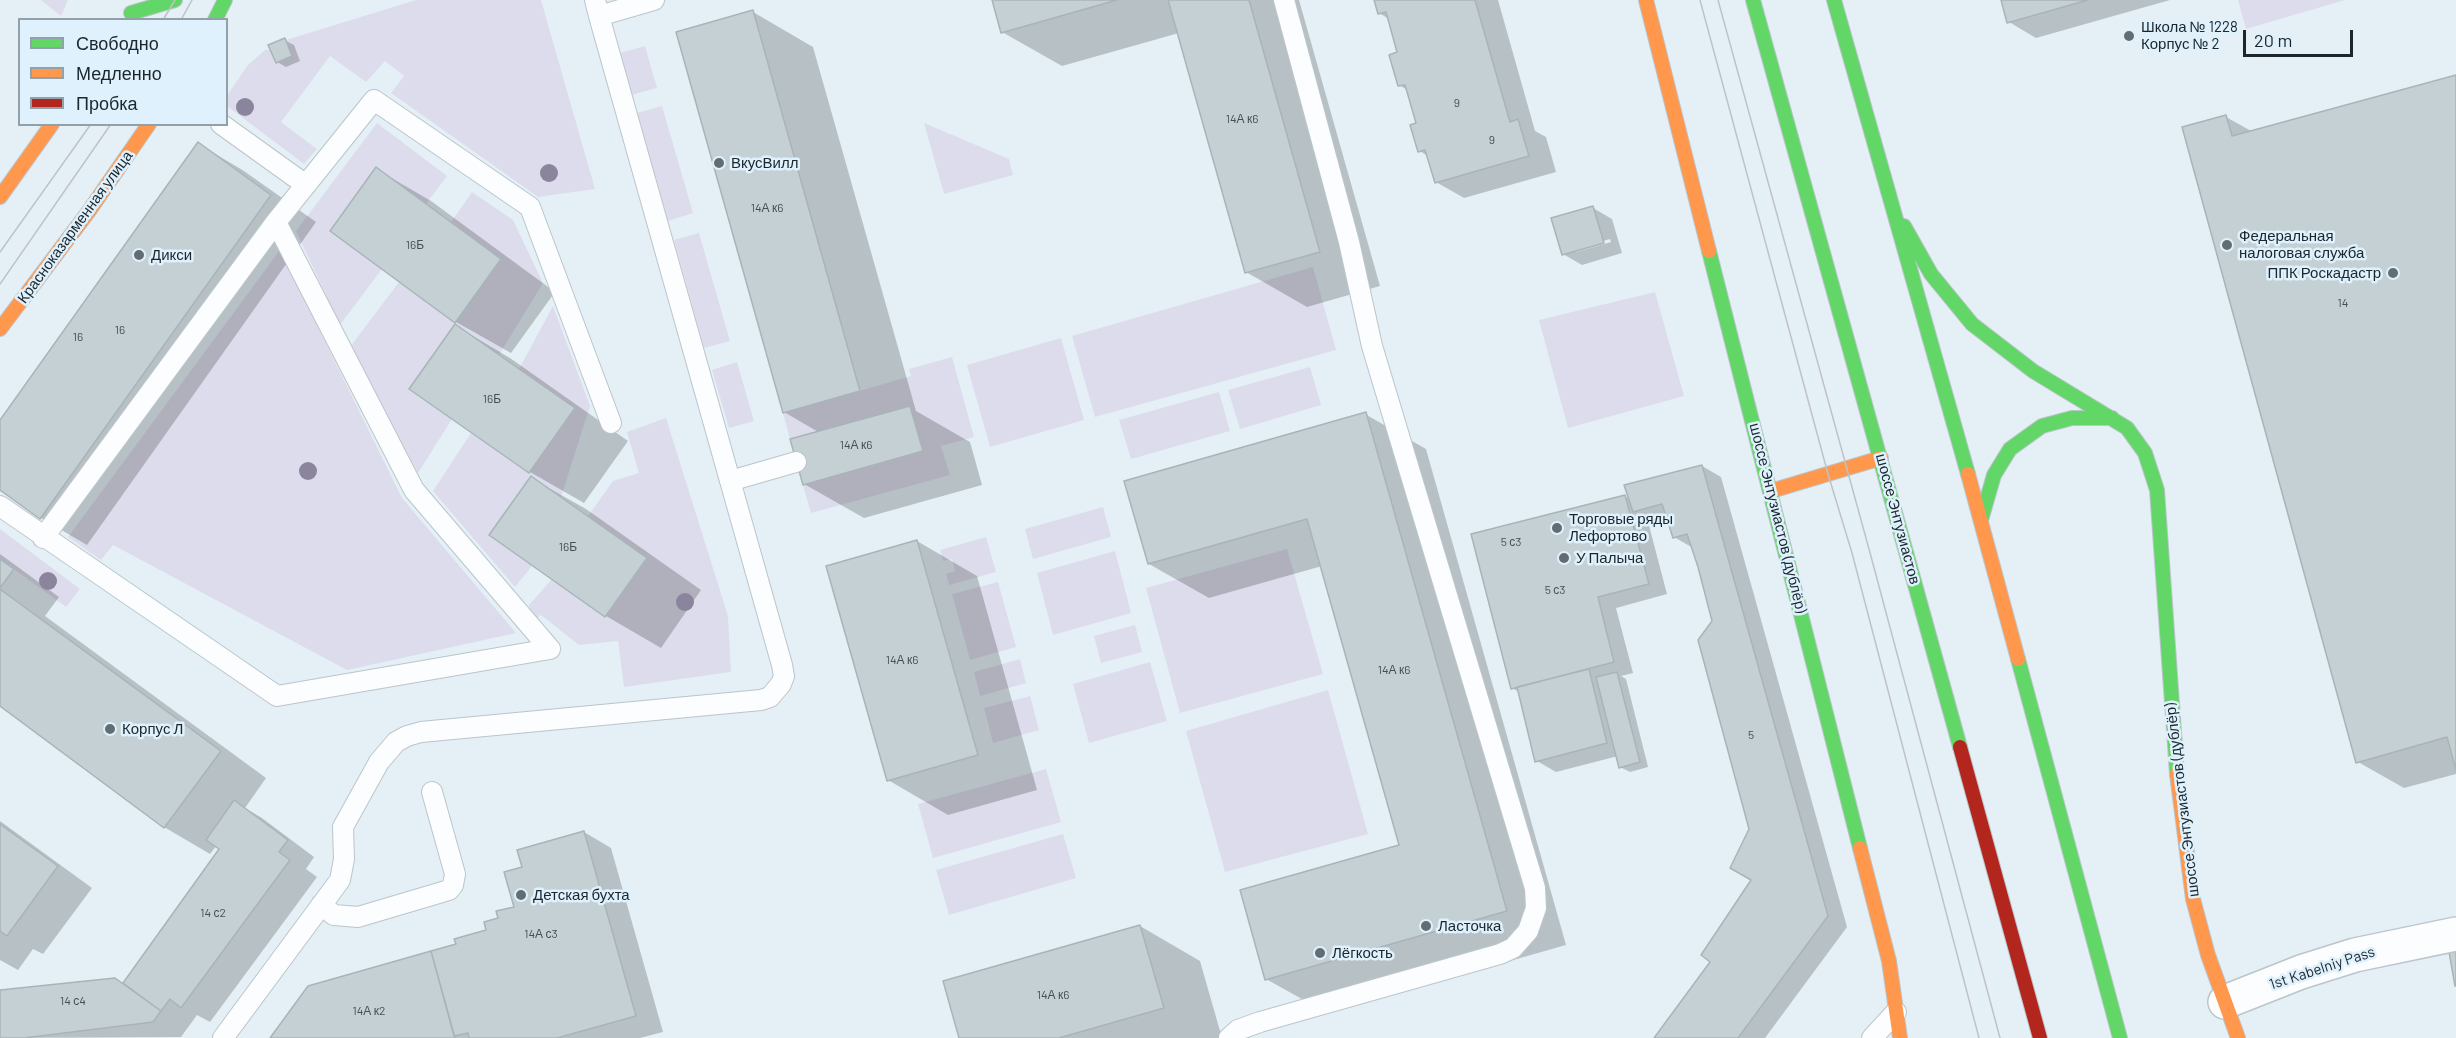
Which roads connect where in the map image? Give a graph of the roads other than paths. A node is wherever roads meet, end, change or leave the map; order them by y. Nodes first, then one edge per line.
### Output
1 (138, 0) edge
2 (175, 0) edge
3 (225, 0) edge
4 (654, 0) edge
5 (1284, 0) edge
6 (1646, 0) edge
7 (1753, 0) edge
8 (1834, 0) edge
9 (597, 8) edge
10 (129, 16) edge
11 (216, 18) edge
12 (51, 126) edge
13 (148, 126) edge
14 (223, 126) edge
15 (306, 185) junction
16 (0, 197) edge
17 (1892, 203) junction
18 (276, 222) junction
19 (0, 329) edge
20 (2112, 418) junction
21 (611, 423) dead end
22 (1881, 458) junction
23 (796, 462) dead end
24 (730, 481) junction
25 (1771, 491) junction
26 (0, 506) edge
27 (1981, 520) junction
28 (43, 538) junction
29 (432, 792) dead end
30 (321, 905) junction
31 (2456, 934) edge
32 (2225, 1002) junction
33 (1896, 1012) junction
34 (223, 1038) edge
35 (1229, 1038) edge
36 (1872, 1038) edge
37 (1900, 1038) edge
38 (2040, 1038) edge
39 (2120, 1038) edge
40 (2238, 1038) edge

1 - 10 main road
2 - 10 main road
3 - 11 main road
4 - 9 lane
5 - 35 lane
6 - 25 main road, шоссе Энтузиастов (дублёр)
7 - 22 main road, шоссе Энтузиастов
8 - 17 main road
9 - 24 lane
12 - 16 main road
13 - 19 main road, Красноказарменная улица
14 - 15 lane
15 - 18 lane
15 - 21 lane
17 - 20 main road, шоссе Энтузиастов (дублёр)
17 - 27 main road
18 - 28 lane
18 - 28 lane
20 - 27 main road
20 - 32 main road, шоссе Энтузиастов (дублёр)
22 - 25 main road
22 - 38 main road, шоссе Энтузиастов
23 - 24 lane
24 - 30 lane
25 - 33 main road, шоссе Энтузиастов (дублёр)
26 - 28 lane
27 - 39 main road
29 - 30 lane
30 - 34 lane
31 - 32 street, 1st Kabelniy Pass
32 - 40 main road, шоссе Энтузиастов (дублёр)
33 - 36 lane
33 - 37 main road, шоссе Энтузиастов (дублёр)

